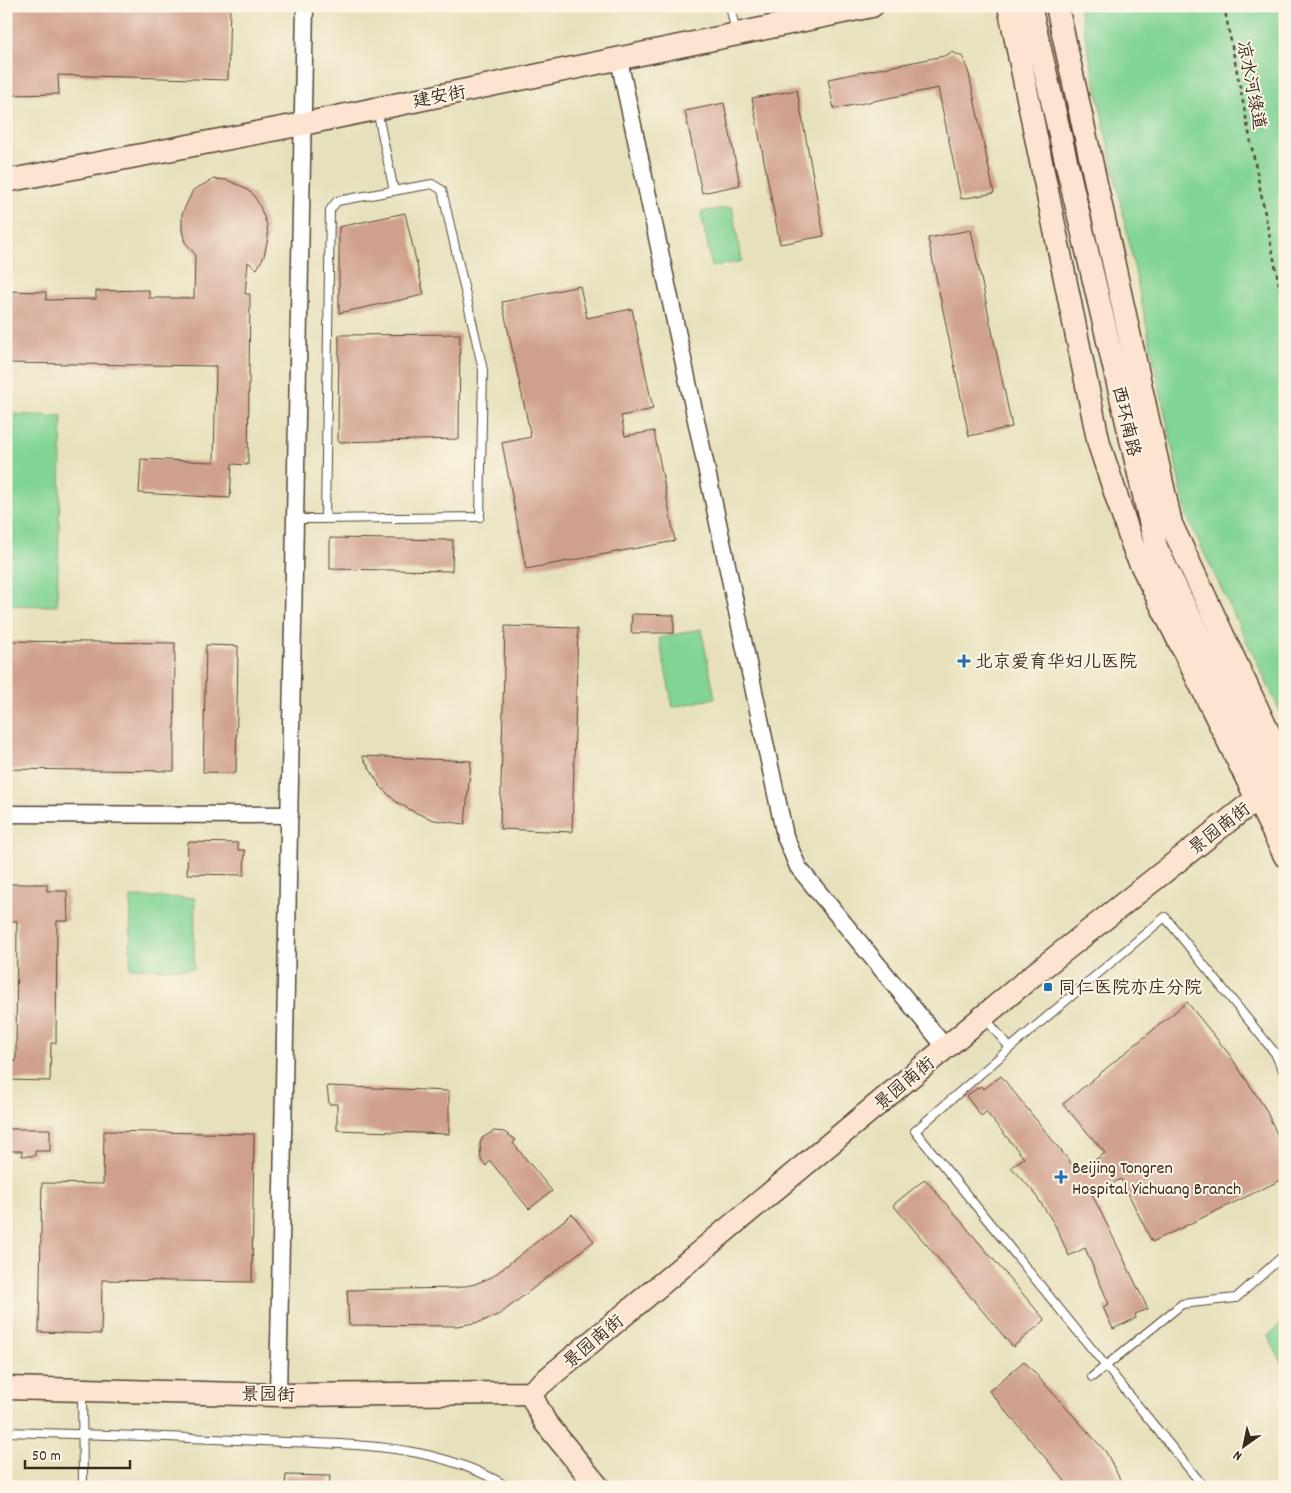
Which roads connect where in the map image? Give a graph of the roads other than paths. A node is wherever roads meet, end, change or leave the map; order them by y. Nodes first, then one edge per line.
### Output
1 (305, 6) edge
2 (730, 6) edge
3 (872, 6) edge
4 (1009, 6) edge
5 (1030, 6) edge
6 (1057, 6) edge
7 (736, 35) junction
8 (619, 60) junction
9 (377, 109) junction
10 (304, 124) junction
11 (6, 181) edge
12 (394, 191) junction
13 (325, 519) junction
14 (296, 520) junction
15 (1285, 768) edge
16 (1271, 789) edge
17 (6, 814) edge
18 (1285, 814) edge
19 (290, 815) junction
20 (1285, 856) edge
21 (983, 1017) junction
22 (946, 1048) junction
23 (1010, 1048) junction
24 (1285, 1054) edge
25 (1277, 1058) junction
26 (1285, 1075) edge
27 (1285, 1254) edge
28 (1107, 1367) junction
29 (1092, 1377) dead end
30 (6, 1388) edge
31 (82, 1390) junction
32 (530, 1393) junction
33 (278, 1395) junction
34 (6, 1432) edge
35 (82, 1434) junction
36 (83, 1487) edge
37 (508, 1487) edge
38 (598, 1487) edge
39 (1204, 1487) edge

1 - 10 street
2 - 7 lane
3 - 7 street, 建安街
4 - 16 street
5 - 16 street, 西环南路
6 - 15 street, 西环南路
7 - 8 street, 建安街
8 - 9 street, 建安街
8 - 22 street
9 - 10 street, 建安街
9 - 12 lane
10 - 11 street, 建安街
10 - 14 street
12 - 13 lane
12 - 13 lane
13 - 14 lane
14 - 19 street
16 - 18 street, 西环南路
16 - 20 street
16 - 21 street, 景园南街
17 - 19 street
19 - 33 street
21 - 22 street, 景园南街
21 - 23 lane
22 - 32 street, 景园南街
23 - 25 lane
23 - 28 lane
24 - 25 lane
25 - 26 lane
27 - 28 lane
28 - 29 lane
28 - 39 lane
30 - 31 street, 景园街
31 - 33 street, 景园街
31 - 35 lane
32 - 33 street, 景园街
32 - 38 street
34 - 35 lane
35 - 36 lane
35 - 37 lane

